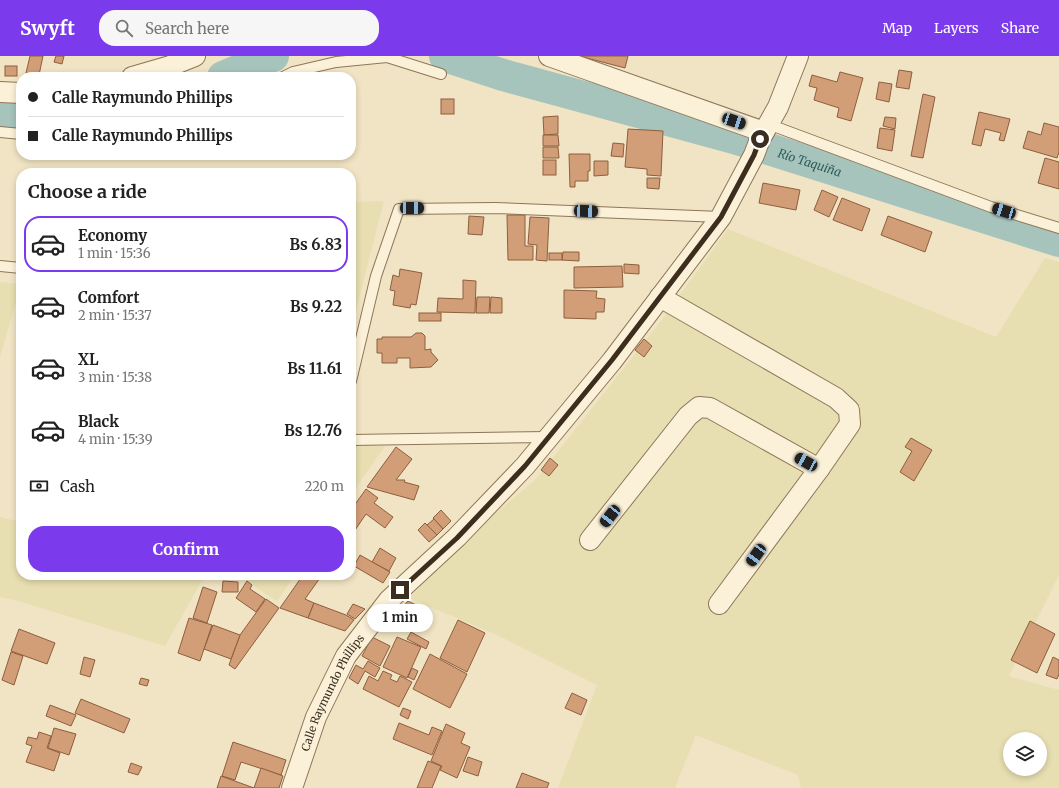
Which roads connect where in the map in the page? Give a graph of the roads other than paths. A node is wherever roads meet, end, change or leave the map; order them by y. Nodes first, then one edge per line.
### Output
1 (196, 56) edge
2 (548, 56) edge
3 (798, 56) edge
4 (149, 72) edge
5 (293, 72) edge
6 (441, 74) dead end
7 (0, 92) edge
8 (16, 93) edge
9 (0, 132) edge
10 (16, 134) edge
11 (761, 137) junction
12 (721, 217) junction
13 (1059, 228) edge
14 (0, 266) edge
15 (16, 268) edge
16 (660, 297) junction
17 (356, 360) edge
18 (549, 437) junction
19 (356, 440) edge
20 (819, 469) junction
21 (590, 540) dead end
22 (719, 604) dead end
23 (292, 788) edge

1 - 4 street
2 - 11 street
3 - 11 street, Calle Raymundo Phillips
5 - 6 lane
7 - 8 street
9 - 10 lane
11 - 12 street, Calle Raymundo Phillips
11 - 13 lane
12 - 16 street, Calle Raymundo Phillips
12 - 17 lane
14 - 15 lane
16 - 18 street, Calle Raymundo Phillips
16 - 20 street
18 - 19 lane
18 - 23 street, Calle Raymundo Phillips
20 - 21 street
20 - 22 street

